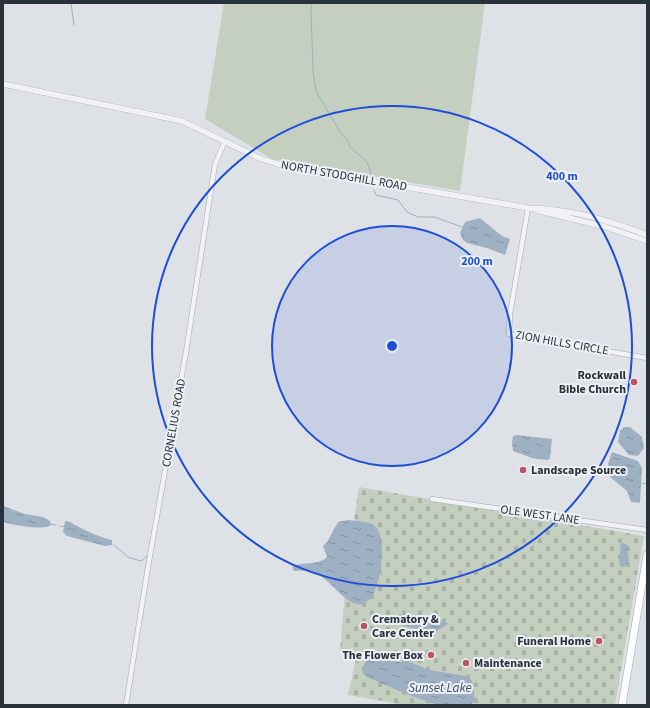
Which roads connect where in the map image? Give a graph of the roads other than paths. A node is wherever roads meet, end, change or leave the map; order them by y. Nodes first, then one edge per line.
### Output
1 (3, 84) edge
2 (225, 141) junction
3 (528, 208) junction
4 (647, 235) edge
5 (647, 241) edge
6 (647, 358) edge
7 (432, 499) dead end
8 (647, 530) edge
9 (647, 555) edge
10 (126, 705) edge
11 (622, 705) edge

1 - 2 street, NORTH STODGHILL ROAD
2 - 3 street, NORTH STODGHILL ROAD
2 - 10 street, CORNELIUS ROAD
3 - 4 street, NORTH STODGHILL ROAD
3 - 5 street, NORTH STODGHILL ROAD
3 - 6 street, ZION HILLS CIRCLE
7 - 8 street, OLE WEST LANE
9 - 11 main road

